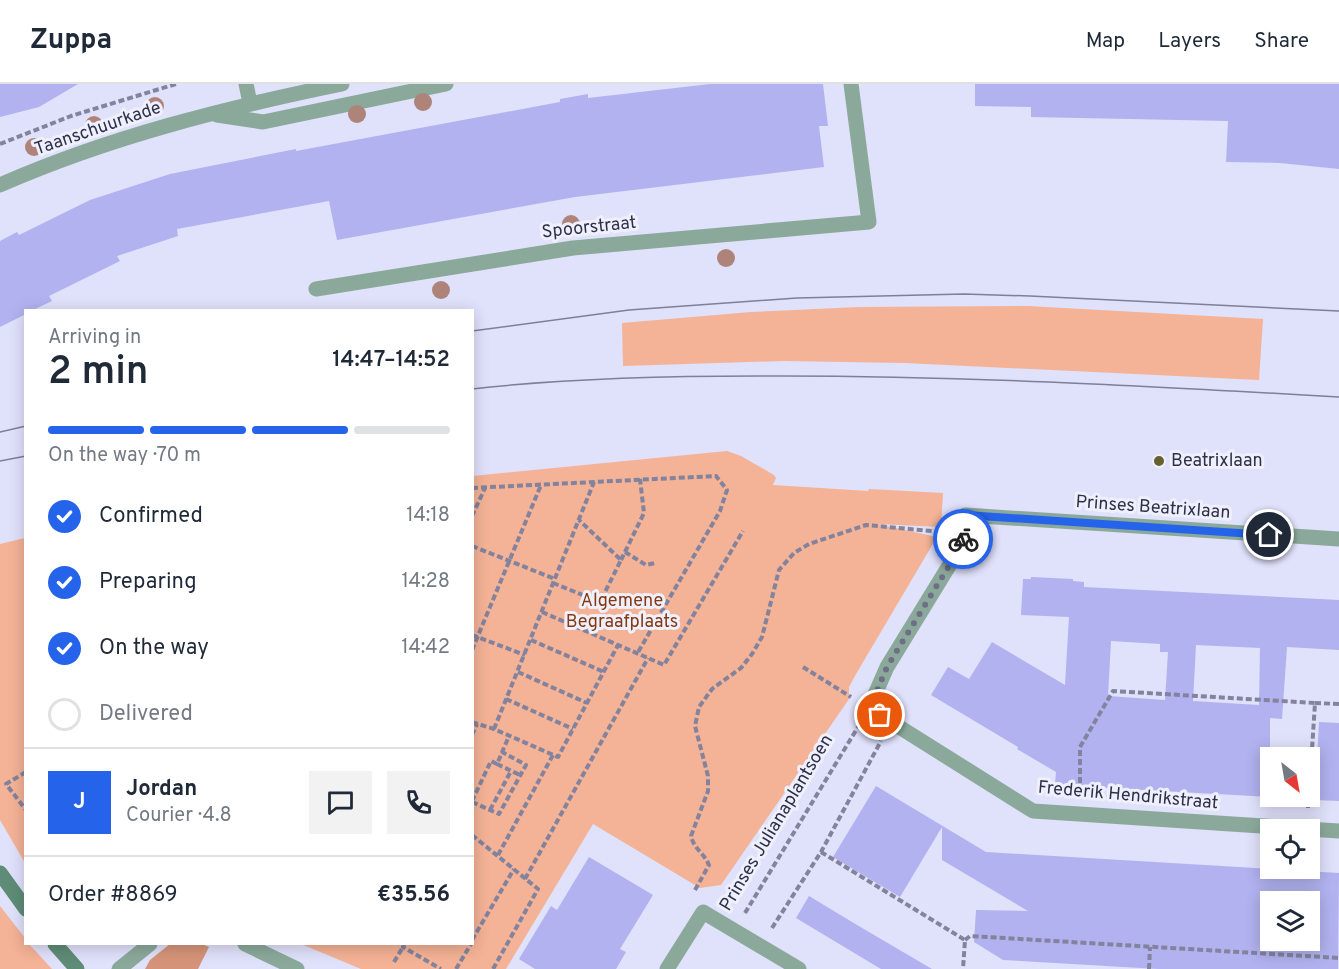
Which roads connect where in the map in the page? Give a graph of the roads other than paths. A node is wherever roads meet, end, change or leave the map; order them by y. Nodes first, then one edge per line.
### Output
1 (246, 84) edge
2 (342, 84) edge
3 (446, 84) edge
4 (851, 84) edge
5 (250, 103) junction
6 (210, 114) junction
7 (0, 185) edge
8 (316, 289) dead end
9 (1339, 539) edge
10 (870, 708) joint
11 (1339, 831) edge
12 (0, 873) edge
13 (24, 906) edge
14 (56, 945) edge
15 (149, 945) edge
16 (248, 945) edge
17 (77, 969) edge
18 (119, 969) edge
19 (297, 969) edge
20 (667, 969) edge
21 (799, 969) edge

1 - 5 street
2 - 5 street, Taanschuurkade
3 - 6 street, Taanschuurkade
4 - 8 street, Spoorstraat
5 - 6 street, Taanschuurkade
6 - 7 street, Taanschuurkade
9 - 10 street, Prinses Beatrixlaan
10 - 11 street, Frederik Hendrikstraat
12 - 13 street
14 - 17 street
15 - 18 street
16 - 19 street
20 - 21 street, Prinses Julianaplantsoen

